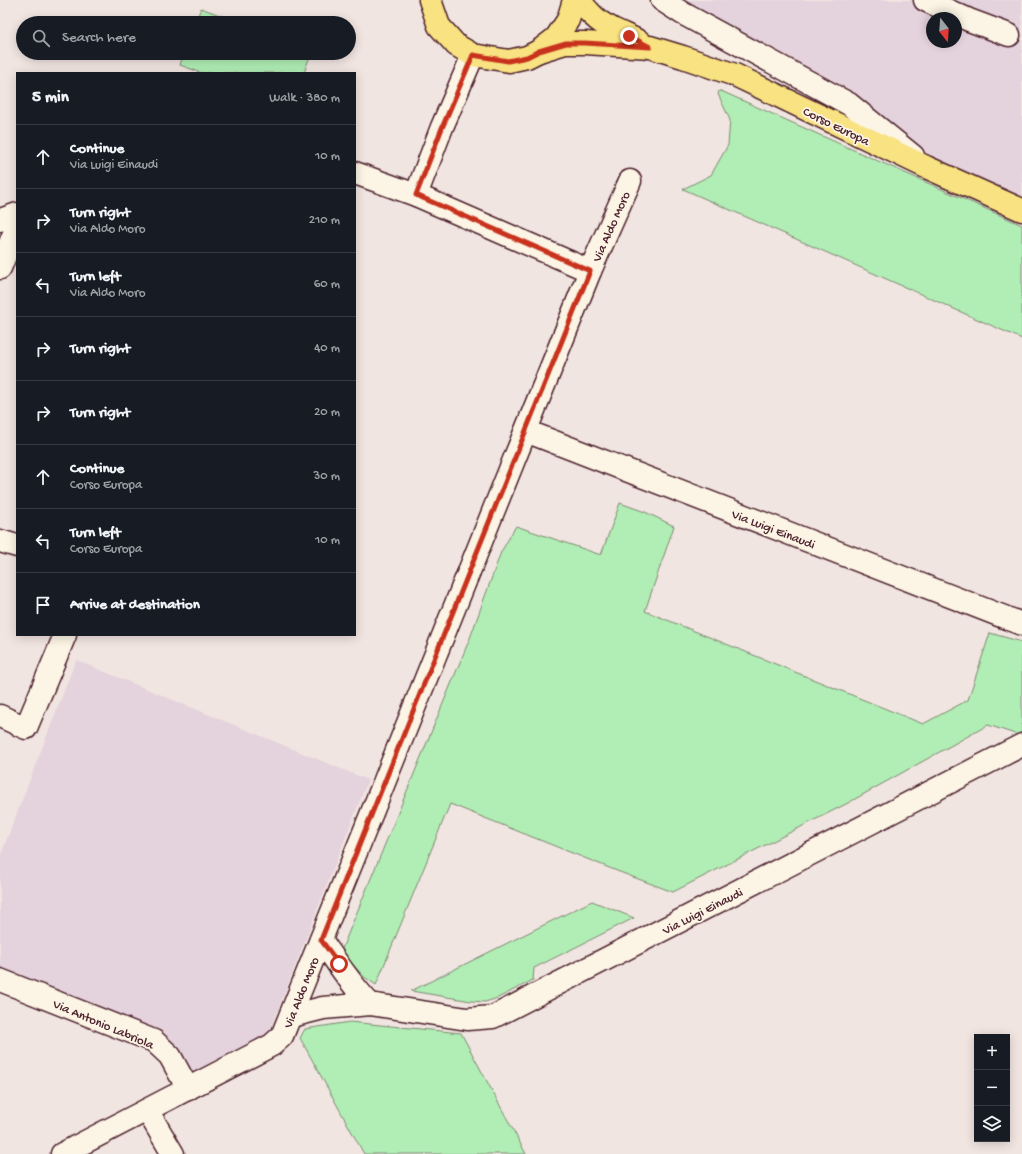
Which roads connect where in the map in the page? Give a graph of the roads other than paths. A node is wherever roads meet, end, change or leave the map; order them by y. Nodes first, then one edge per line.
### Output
1 (574, 0) edge
2 (580, 0) edge
3 (662, 0) edge
4 (925, 0) edge
5 (429, 1) edge
6 (1009, 35) dead end
7 (650, 47) junction
8 (539, 51) junction
9 (473, 55) junction
10 (926, 167) junction
11 (356, 174) edge
12 (630, 181) dead end
13 (416, 195) junction
14 (1022, 210) edge
15 (16, 214) edge
16 (0, 220) edge
17 (590, 271) junction
18 (526, 431) junction
19 (0, 541) edge
20 (16, 546) edge
21 (1022, 624) edge
22 (65, 636) edge
23 (0, 716) edge
24 (1022, 745) edge
25 (321, 940) junction
26 (0, 980) edge
27 (370, 1004) junction
28 (291, 1016) junction
29 (188, 1089) junction
30 (147, 1110) junction
31 (62, 1154) edge
32 (173, 1154) edge

1 - 8 main road
2 - 7 main road, Corso Europa
3 - 10 street
4 - 6 street
5 - 9 main road
7 - 8 main road, Corso Europa
7 - 10 main road, Corso Europa
8 - 9 main road
9 - 13 street
10 - 14 main road, Corso Europa
11 - 13 street, Via Aldo Moro
12 - 17 street, Via Aldo Moro
13 - 17 street, Via Aldo Moro
15 - 16 street
17 - 18 street, Via Aldo Moro
18 - 21 street, Via Luigi Einaudi
18 - 25 street, Via Aldo Moro
19 - 20 street
22 - 23 street
24 - 27 street, Via Luigi Einaudi
25 - 27 street
25 - 28 street, Via Aldo Moro
26 - 29 street, Via Antonio Labriola
27 - 28 street, Via Luigi Einaudi
28 - 29 street, Via Aldo Moro
29 - 30 street, Via Aldo Moro
30 - 31 street, Via Aldo Moro
30 - 32 street

